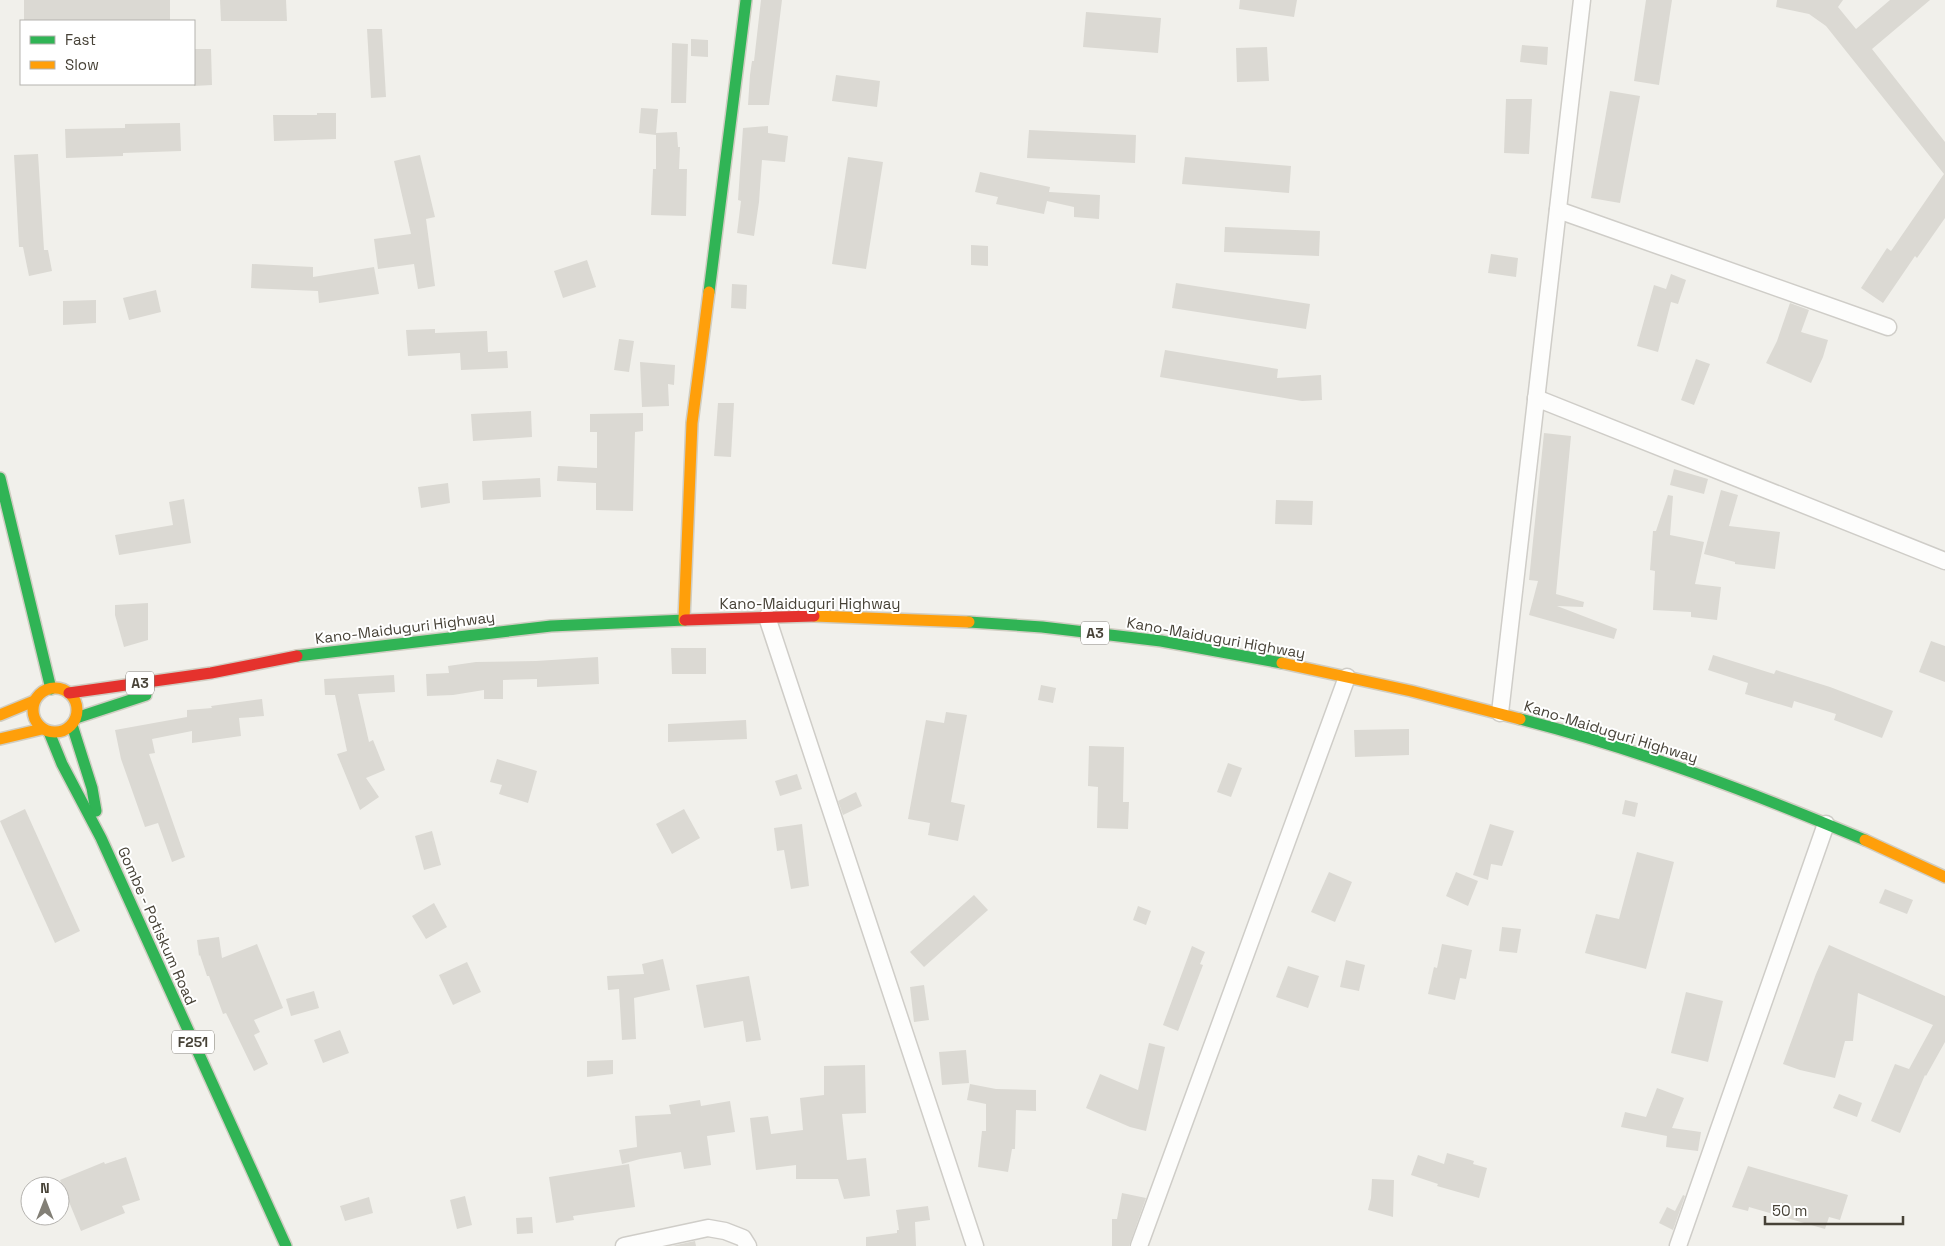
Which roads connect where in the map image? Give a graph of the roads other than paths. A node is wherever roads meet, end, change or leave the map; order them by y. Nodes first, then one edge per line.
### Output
1 (746, 0) edge
2 (1582, 0) edge
3 (1558, 210) junction
4 (1888, 327) dead end
5 (1536, 398) junction
6 (0, 478) edge
7 (1945, 561) edge
8 (766, 617) junction
9 (684, 620) junction
10 (211, 673) junction
11 (1347, 677) junction
12 (50, 689) junction
13 (68, 693) junction
14 (34, 702) junction
15 (1500, 713) junction
16 (0, 715) edge
17 (74, 722) junction
18 (46, 731) junction
19 (0, 739) edge
20 (1826, 824) junction
21 (101, 838) junction
22 (1945, 877) edge
23 (284, 1246) edge
24 (624, 1246) edge
25 (748, 1246) edge
26 (975, 1246) edge
27 (1139, 1246) edge
28 (1678, 1246) edge

1 - 9 main road
2 - 3 street
3 - 4 street
3 - 5 street
5 - 7 street
5 - 15 street
6 - 12 main road
8 - 9 main road, Kano-Maiduguri Highway / A3
8 - 11 main road, Kano-Maiduguri Highway / A3
8 - 26 street
9 - 10 main road, Kano-Maiduguri Highway / A3
10 - 13 main road, Kano-Maiduguri Highway / A3
10 - 17 main road, Kano-Maiduguri Highway / A3
11 - 15 main road, Kano-Maiduguri Highway / A3
11 - 27 street
12 - 13 main road, A3
12 - 14 main road
13 - 17 main road
14 - 16 main road
14 - 18 main road
15 - 20 main road, Kano-Maiduguri Highway / A3
17 - 18 main road, A3
17 - 21 main road, Gombe - Potiskum Road / F251
18 - 19 main road, A3
18 - 21 main road, Gombe - Potiskum Road / F251
20 - 22 main road, Kano-Maiduguri Highway / A3
20 - 28 street
21 - 23 main road, Gombe - Potiskum Road / F251
24 - 25 street

